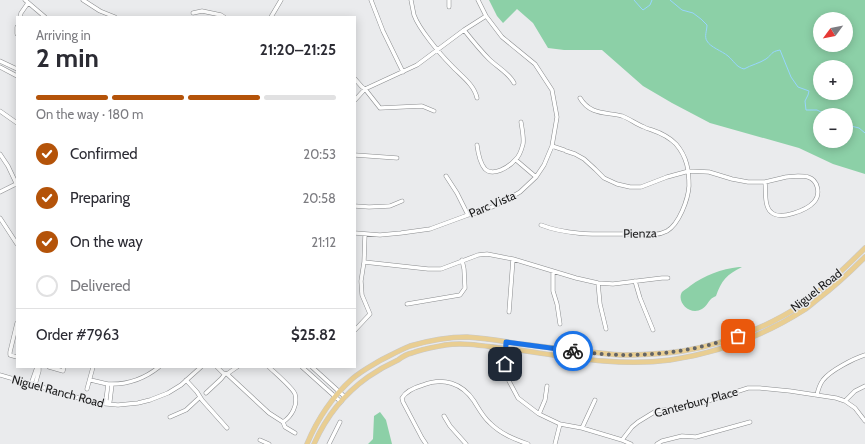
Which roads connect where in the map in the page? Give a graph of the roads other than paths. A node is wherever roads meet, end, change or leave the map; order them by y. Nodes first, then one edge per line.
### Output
1 (83, 0) edge
2 (281, 0) edge
3 (371, 0) edge
4 (411, 0) edge
5 (449, 0) edge
6 (478, 0) edge
7 (26, 2) edge
8 (448, 7) dead end
9 (192, 13) dead end
10 (20, 16) edge
11 (44, 16) edge
12 (112, 16) edge
13 (222, 16) edge
14 (272, 16) edge
15 (486, 16) junction
16 (464, 30) junction
17 (438, 50) junction
18 (0, 61) edge
19 (0, 68) edge
20 (16, 69) edge
21 (402, 72) junction
22 (16, 76) edge
23 (356, 80) edge
24 (514, 83) dead end
25 (365, 89) junction
26 (477, 98) dead end
27 (580, 98) dead end
28 (356, 99) edge
29 (0, 111) edge
30 (434, 111) dead end
31 (16, 122) edge
32 (521, 122) dead end
33 (477, 145) dead end
34 (552, 146) junction
35 (0, 154) edge
36 (356, 155) edge
37 (397, 158) dead end
38 (516, 160) junction
39 (689, 171) junction
40 (446, 176) dead end
41 (536, 177) junction
42 (765, 182) junction
43 (16, 184) edge
44 (0, 192) edge
45 (402, 201) dead end
46 (356, 206) edge
47 (468, 215) junction
48 (0, 218) edge
49 (541, 225) dead end
50 (356, 233) edge
51 (365, 234) junction
52 (16, 242) edge
53 (865, 248) edge
54 (865, 257) edge
55 (513, 259) junction
56 (854, 259) junction
57 (462, 260) junction
58 (364, 262) junction
59 (858, 264) junction
60 (553, 271) junction
61 (668, 278) dead end
62 (361, 280) junction
63 (635, 281) junction
64 (356, 282) edge
65 (598, 283) junction
66 (407, 304) dead end
67 (509, 312) dead end
68 (560, 324) dead end
69 (16, 328) edge
70 (356, 329) edge
71 (606, 329) dead end
72 (653, 330) dead end
73 (506, 342) junction
74 (506, 349) junction
75 (865, 355) edge
76 (16, 357) edge
77 (38, 368) edge
78 (93, 368) edge
79 (157, 368) edge
80 (200, 368) edge
81 (218, 368) edge
82 (235, 368) edge
83 (270, 368) edge
84 (303, 368) edge
85 (313, 368) edge
86 (226, 374) junction
87 (0, 375) edge
88 (90, 380) junction
89 (186, 380) junction
90 (110, 384) junction
91 (33, 385) junction
92 (547, 386) dead end
93 (865, 386) edge
94 (87, 389) dead end
95 (339, 392) junction
96 (206, 393) dead end
97 (817, 395) junction
98 (200, 397) junction
99 (335, 397) junction
100 (345, 397) junction
101 (595, 400) dead end
102 (845, 401) junction
103 (341, 402) junction
104 (108, 404) junction
105 (539, 414) junction
106 (444, 416) dead end
107 (170, 417) dead end
108 (864, 419) edge
109 (284, 422) junction
110 (340, 422) dead end
111 (750, 422) dead end
112 (560, 424) junction
113 (227, 428) dead end
114 (582, 428) junction
115 (295, 433) dead end
116 (260, 440) dead end
117 (622, 440) junction
118 (269, 444) edge
119 (307, 444) edge
120 (314, 444) edge
121 (329, 444) edge
122 (426, 444) edge
123 (466, 444) edge
124 (528, 444) edge
125 (555, 444) edge
126 (631, 444) edge
127 (657, 444) edge

1 - 12 street
2 - 14 street
3 - 21 street
4 - 17 street
5 - 8 street
6 - 15 street, Parc Vista
7 - 10 street
7 - 11 street
9 - 13 street
15 - 16 street
15 - 34 street, Parc Vista
16 - 17 street
16 - 24 street
17 - 21 street
17 - 26 street
18 - 20 street
19 - 22 street
21 - 25 street
23 - 25 street
25 - 28 street
25 - 30 street
27 - 39 street, Pienza
29 - 31 street
32 - 38 street
33 - 38 street
34 - 39 street
34 - 41 street, Parc Vista
35 - 43 street
36 - 37 street
38 - 41 street
39 - 42 street
39 - 49 street, Pienza
40 - 47 street
41 - 47 street, Parc Vista
42 - 42 street
43 - 44 street
45 - 46 street
47 - 51 street, Parc Vista
48 - 52 street
50 - 51 street, Parc Vista
51 - 58 street
53 - 56 main road, Niguel Road
54 - 59 main road, Niguel Road
55 - 57 street
55 - 60 street
55 - 67 street
56 - 59 main road
56 - 73 main road, Niguel Road
57 - 58 street
57 - 66 street
58 - 62 street
59 - 74 main road, Niguel Road
60 - 65 street
60 - 68 street
61 - 63 street
62 - 64 street
62 - 70 street
63 - 65 street
63 - 72 street
65 - 71 street
69 - 76 street
73 - 74 street
73 - 95 main road, Niguel Road
74 - 100 main road, Niguel Road
74 - 105 street
75 - 97 street
77 - 91 street
78 - 88 street
79 - 90 street
80 - 89 street, Niguel Ranch Road
81 - 86 street
82 - 86 street
83 - 109 street
84 - 99 street
85 - 95 street
86 - 96 street
86 - 109 street
87 - 91 street, Niguel Ranch Road
88 - 90 street
88 - 94 street
89 - 98 street
89 - 104 street, Niguel Ranch Road
90 - 104 street
91 - 104 street, Niguel Ranch Road
92 - 105 street
93 - 102 street
95 - 99 main road, Niguel Road
95 - 100 street
97 - 102 street, Canterbury Place
97 - 117 street, Canterbury Place
98 - 107 street
98 - 113 street
99 - 103 street
99 - 119 main road, Niguel Road
100 - 103 main road, Niguel Road
101 - 114 street
102 - 108 street, Canterbury Place
103 - 120 main road, Niguel Road
105 - 112 street
106 - 123 street
109 - 115 street
110 - 121 street
111 - 127 street
112 - 114 street
112 - 125 street
114 - 117 street
116 - 118 street
117 - 126 street
122 - 124 street

